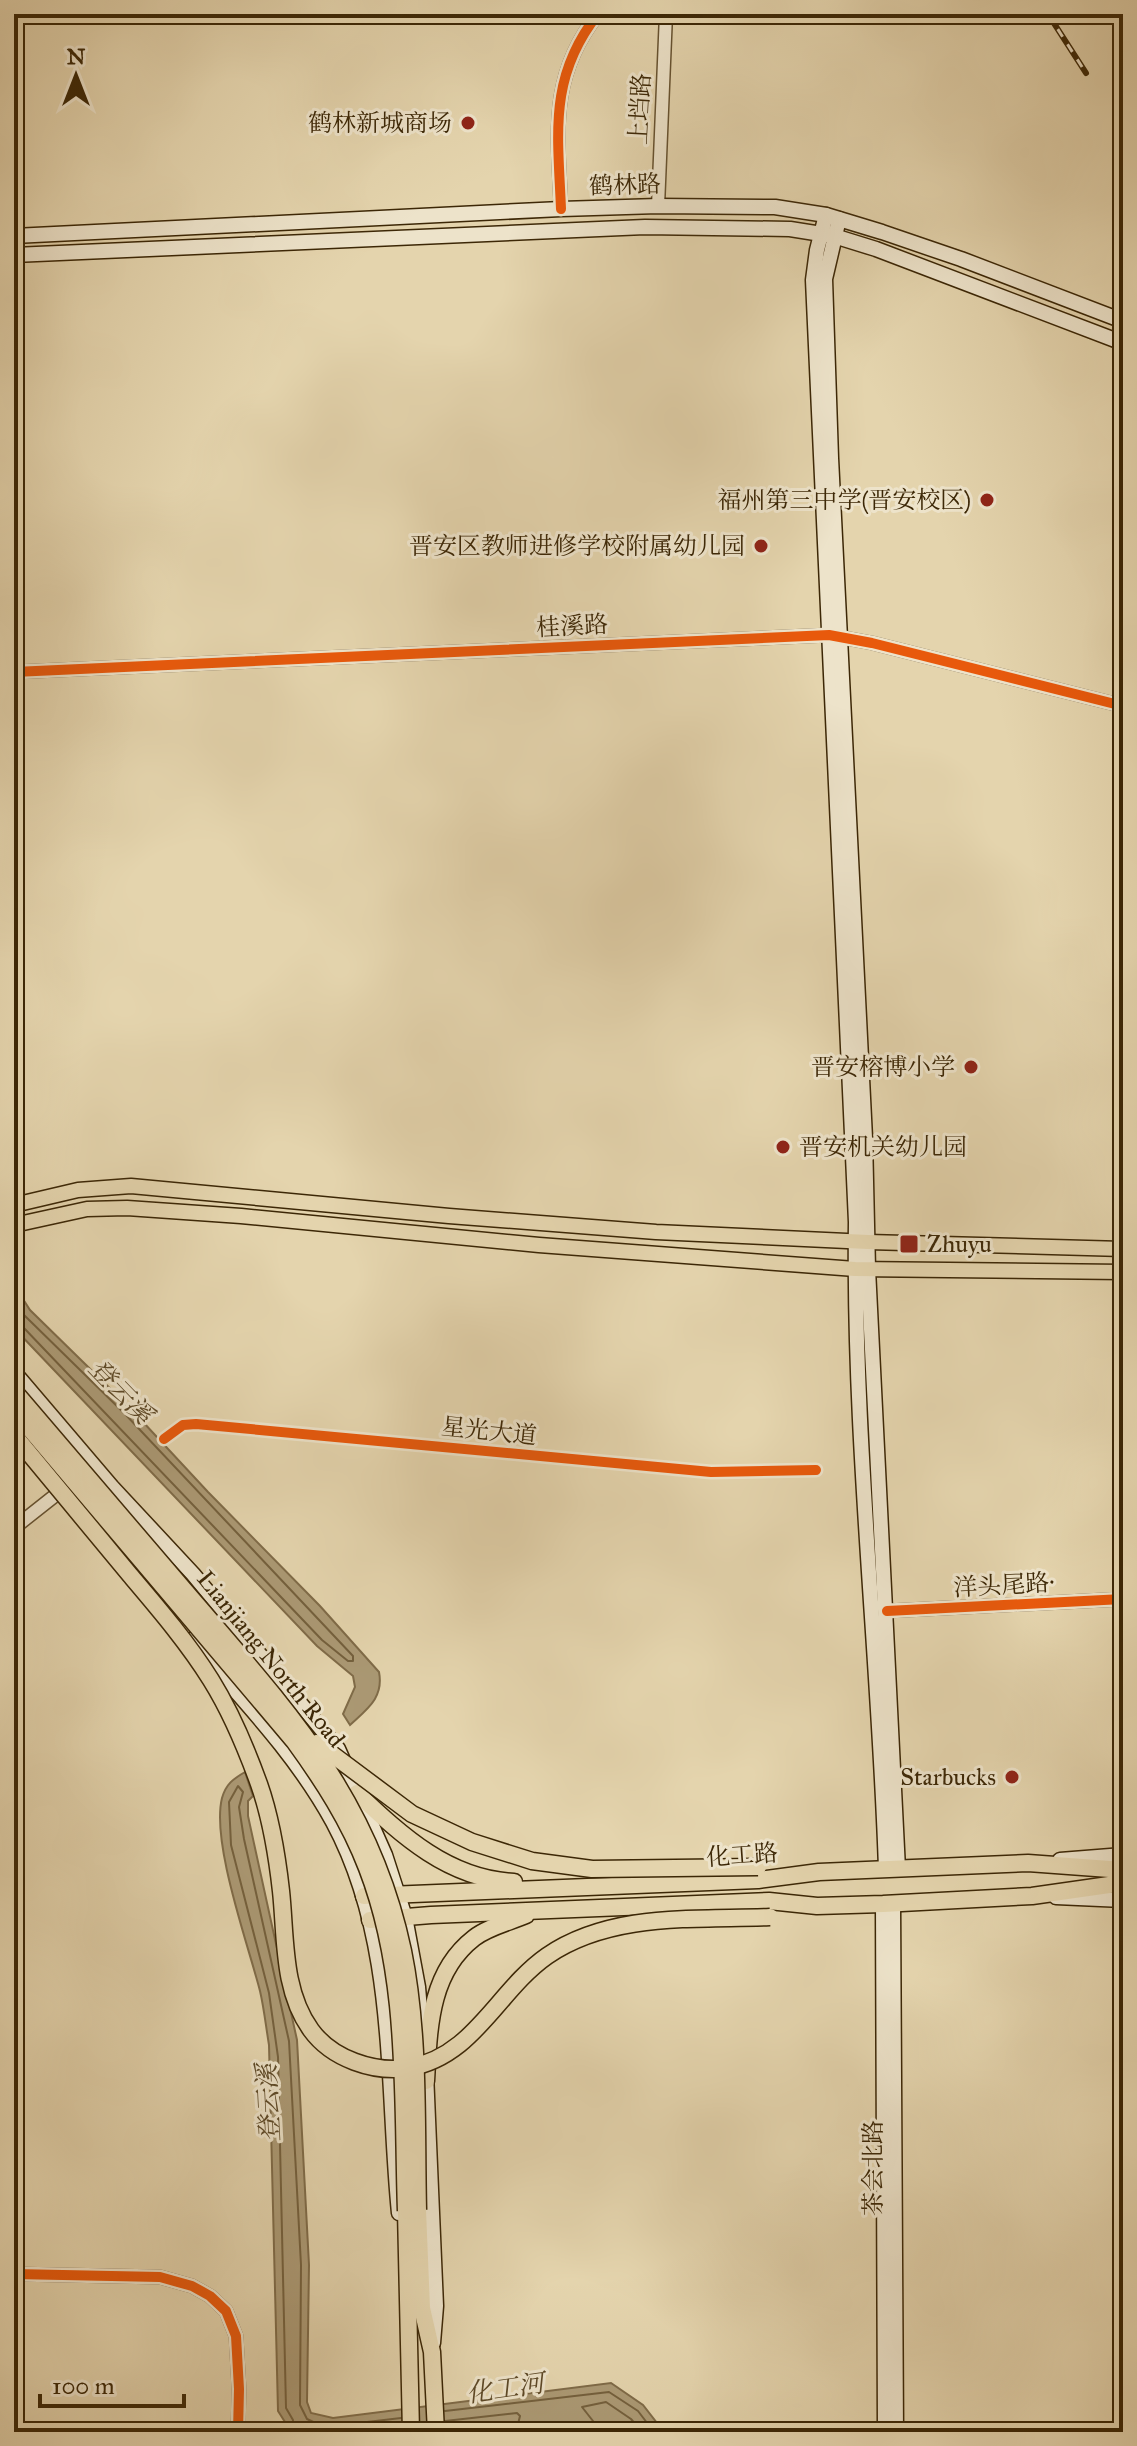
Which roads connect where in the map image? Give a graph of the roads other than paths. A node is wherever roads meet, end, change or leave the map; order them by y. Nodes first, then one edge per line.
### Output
1 (598, 14) edge
2 (666, 14) edge
3 (658, 206) junction
4 (561, 209) junction
5 (832, 217) junction
6 (827, 235) junction
7 (14, 236) edge
8 (14, 255) edge
9 (1123, 321) edge
10 (1123, 343) edge
11 (835, 636) junction
12 (14, 672) edge
13 (1123, 706) edge
14 (14, 1205) edge
15 (14, 1225) edge
16 (862, 1242) junction
17 (1123, 1249) edge
18 (861, 1269) junction
19 (1123, 1272) edge
20 (14, 1372) edge
21 (14, 1391) edge
22 (14, 1410) edge
23 (14, 1434) edge
24 (164, 1439) dead end
25 (816, 1470) dead end
26 (62, 1490) junction
27 (14, 1528) edge
28 (1123, 1599) edge
29 (887, 1611) junction
30 (305, 1734) junction
31 (357, 1793) junction
32 (1123, 1855) edge
33 (1028, 1863) junction
34 (892, 1869) junction
35 (1123, 1870) edge
36 (819, 1872) junction
37 (1123, 1883) edge
38 (603, 1887) junction
39 (398, 1894) junction
40 (364, 1896) junction
41 (1032, 1896) junction
42 (1123, 1900) edge
43 (888, 1904) junction
44 (817, 1906) junction
45 (535, 1911) junction
46 (405, 1917) junction
47 (370, 1920) junction
48 (426, 2081) junction
49 (412, 2211) junction
50 (14, 2274) edge
51 (408, 2293) junction
52 (432, 2352) junction
53 (238, 2432) edge
54 (411, 2432) edge
55 (436, 2432) edge
56 (885, 2432) edge
57 (896, 2432) edge

1 - 4 street
2 - 3 street, 上垱路
3 - 4 main road, 鹤林路
3 - 5 main road, 鹤林路
4 - 7 main road, 鹤林路
5 - 6 main road
5 - 9 main road, 鹤林路
6 - 8 main road
6 - 10 main road
6 - 11 main road
11 - 12 street, 桂溪路
11 - 13 street, 桂溪路
11 - 16 main road
14 - 16 main road
15 - 18 main road
16 - 17 main road
16 - 18 main road
18 - 19 main road
18 - 29 main road
18 - 34 main road
20 - 31 main road
21 - 30 highway, Lianjiang North Road, bridge
22 - 49 highway, Lianjiang North Road, bridge
23 - 26 main road
23 - 44 highway, bridge
24 - 25 street, 星光大道
26 - 27 street
26 - 40 main road
28 - 29 street, 洋头尾路·
29 - 34 main road
30 - 36 highway, bridge
30 - 49 highway, Lianjiang North Road, bridge
31 - 38 highway
31 - 39 main road
32 - 33 main road
33 - 34 highway, 化工路
33 - 35 highway, 化工路
34 - 36 highway, 化工路
36 - 38 highway, 化工路
37 - 41 highway, 化工路
38 - 39 highway, 化工路
39 - 40 highway, 化工路
39 - 46 main road
40 - 47 main road
41 - 42 main road
41 - 43 highway, 化工路
43 - 44 highway, 化工路
43 - 56 main road, 茶会北路
43 - 57 main road, 茶会北路
44 - 45 highway, 化工路
45 - 46 highway, 化工路
45 - 48 highway
46 - 47 highway, 化工路
46 - 48 main road
47 - 51 main road
48 - 52 main road
49 - 51 highway, Lianjiang North Road
49 - 52 highway, Lianjiang North Road
50 - 53 street
51 - 54 highway, Lianjiang North Road
52 - 55 highway, Lianjiang North Road

